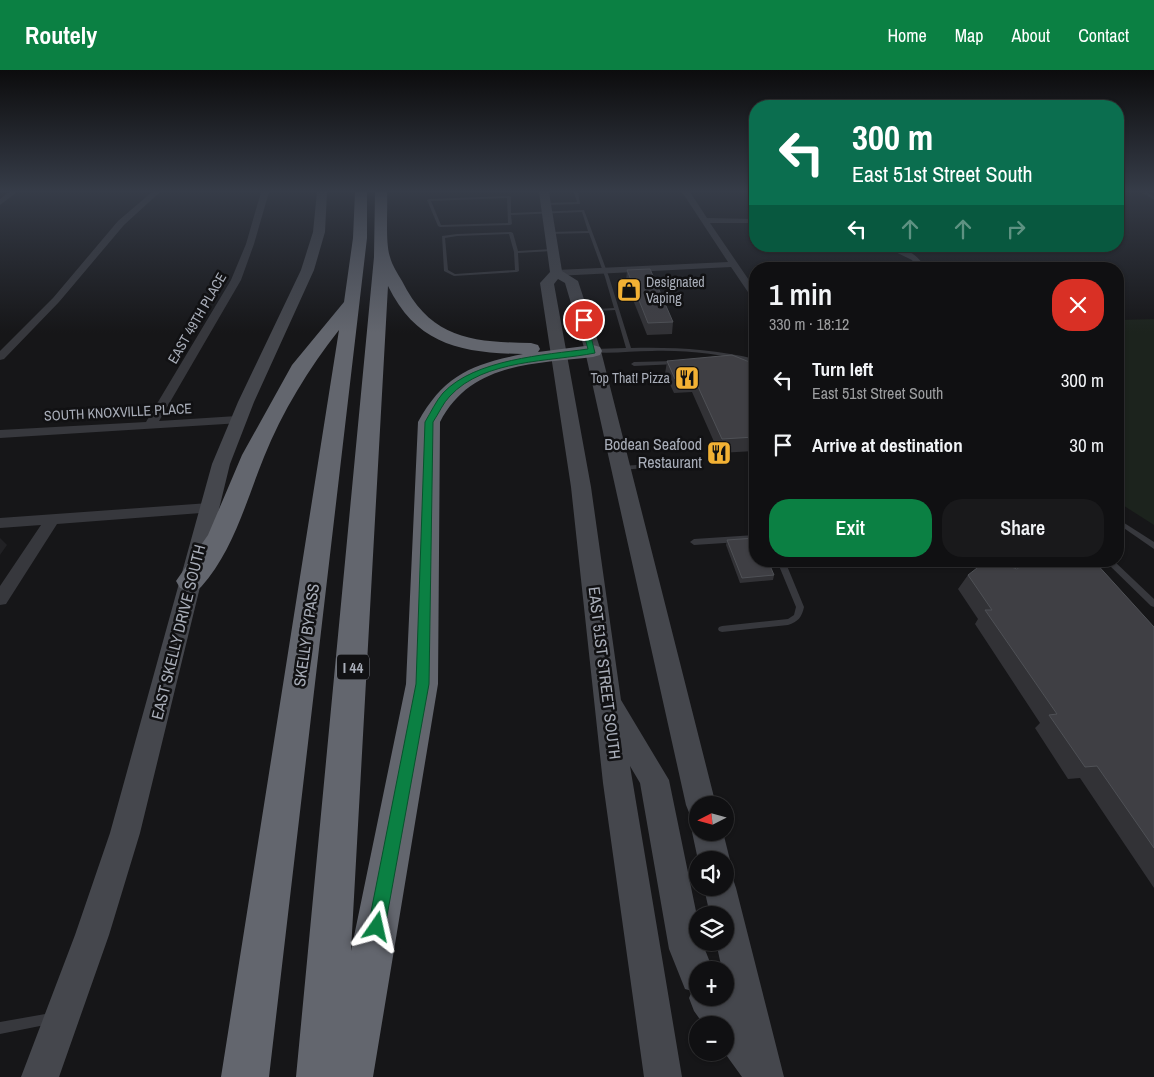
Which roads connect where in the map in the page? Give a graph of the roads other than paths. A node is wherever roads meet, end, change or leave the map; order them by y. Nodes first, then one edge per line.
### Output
1 (108, 239) edge
2 (251, 239) edge
3 (316, 239) edge
4 (360, 239) edge
5 (382, 239) edge
6 (443, 239) edge
7 (513, 239) edge
8 (550, 239) edge
9 (593, 239) edge
10 (717, 239) edge
11 (552, 250) junction
12 (516, 252) junction
13 (902, 252) edge
14 (382, 257) junction
15 (918, 262) edge
16 (734, 264) junction
17 (604, 270) junction
18 (556, 273) junction
19 (749, 284) edge
20 (351, 304) junction
21 (615, 309) junction
22 (580, 311) junction
23 (628, 350) junction
24 (706, 351) junction
25 (570, 352) junction
26 (0, 357) edge
27 (703, 360) edge
28 (749, 360) edge
29 (686, 362) edge
30 (634, 364) dead end
31 (237, 420) junction
32 (150, 425) junction
33 (0, 434) edge
34 (669, 465) dead end
35 (621, 468) junction
36 (209, 508) junction
37 (52, 520) junction
38 (0, 523) edge
39 (1124, 525) edge
40 (749, 538) edge
41 (694, 542) dead end
42 (1154, 546) edge
43 (783, 567) edge
44 (1115, 567) edge
45 (190, 581) junction
46 (0, 599) edge
47 (1154, 604) edge
48 (722, 629) dead end
49 (608, 701) junction
50 (699, 796) edge
51 (722, 896) edge
52 (691, 961) edge
53 (713, 1006) edge
54 (63, 1018) junction
55 (0, 1028) edge
56 (765, 1076) edge
57 (40, 1077) edge
58 (245, 1077) edge
59 (320, 1077) edge
60 (349, 1077) edge
61 (663, 1077) edge

1 - 26 street
2 - 32 street, EAST 49TH PLACE
3 - 31 main road, EAST SKELLY DRIVE SOUTH
4 - 20 highway, SKELLY BYPASS
5 - 14 highway, I 44
6 - 12 lane
7 - 12 lane
8 - 11 main road, EAST 51ST STREET SOUTH
9 - 17 lane
10 - 16 street
11 - 12 lane
11 - 18 main road, EAST 51ST STREET SOUTH
13 - 15 street
14 - 25 highway
14 - 59 highway, I 44
16 - 17 street
16 - 19 street
17 - 18 street
17 - 21 lane
18 - 22 main road, EAST 51ST STREET SOUTH
18 - 25 main road, EAST 51ST STREET SOUTH
20 - 45 highway
20 - 58 highway, SKELLY BYPASS
21 - 22 lane
21 - 23 lane
22 - 25 main road, EAST 51ST STREET SOUTH
23 - 24 lane
23 - 25 lane
24 - 27 lane
24 - 28 lane
25 - 35 main road, EAST 51ST STREET SOUTH
25 - 49 main road, EAST 51ST STREET SOUTH
25 - 60 highway
29 - 30 lane
31 - 32 street, SOUTH KNOXVILLE PLACE
31 - 36 main road, EAST SKELLY DRIVE SOUTH
32 - 33 street, SOUTH KNOXVILLE PLACE
34 - 35 lane
35 - 50 main road, EAST 51ST STREET SOUTH
36 - 37 street
36 - 45 main road, EAST SKELLY DRIVE SOUTH
37 - 38 street
37 - 46 street
39 - 42 lane
40 - 41 lane
43 - 48 lane
44 - 47 lane
45 - 54 main road, EAST SKELLY DRIVE SOUTH
49 - 52 main road
49 - 61 main road, EAST 51ST STREET SOUTH
51 - 56 main road
53 - 56 main road
54 - 55 lane
54 - 57 main road, EAST SKELLY DRIVE SOUTH

